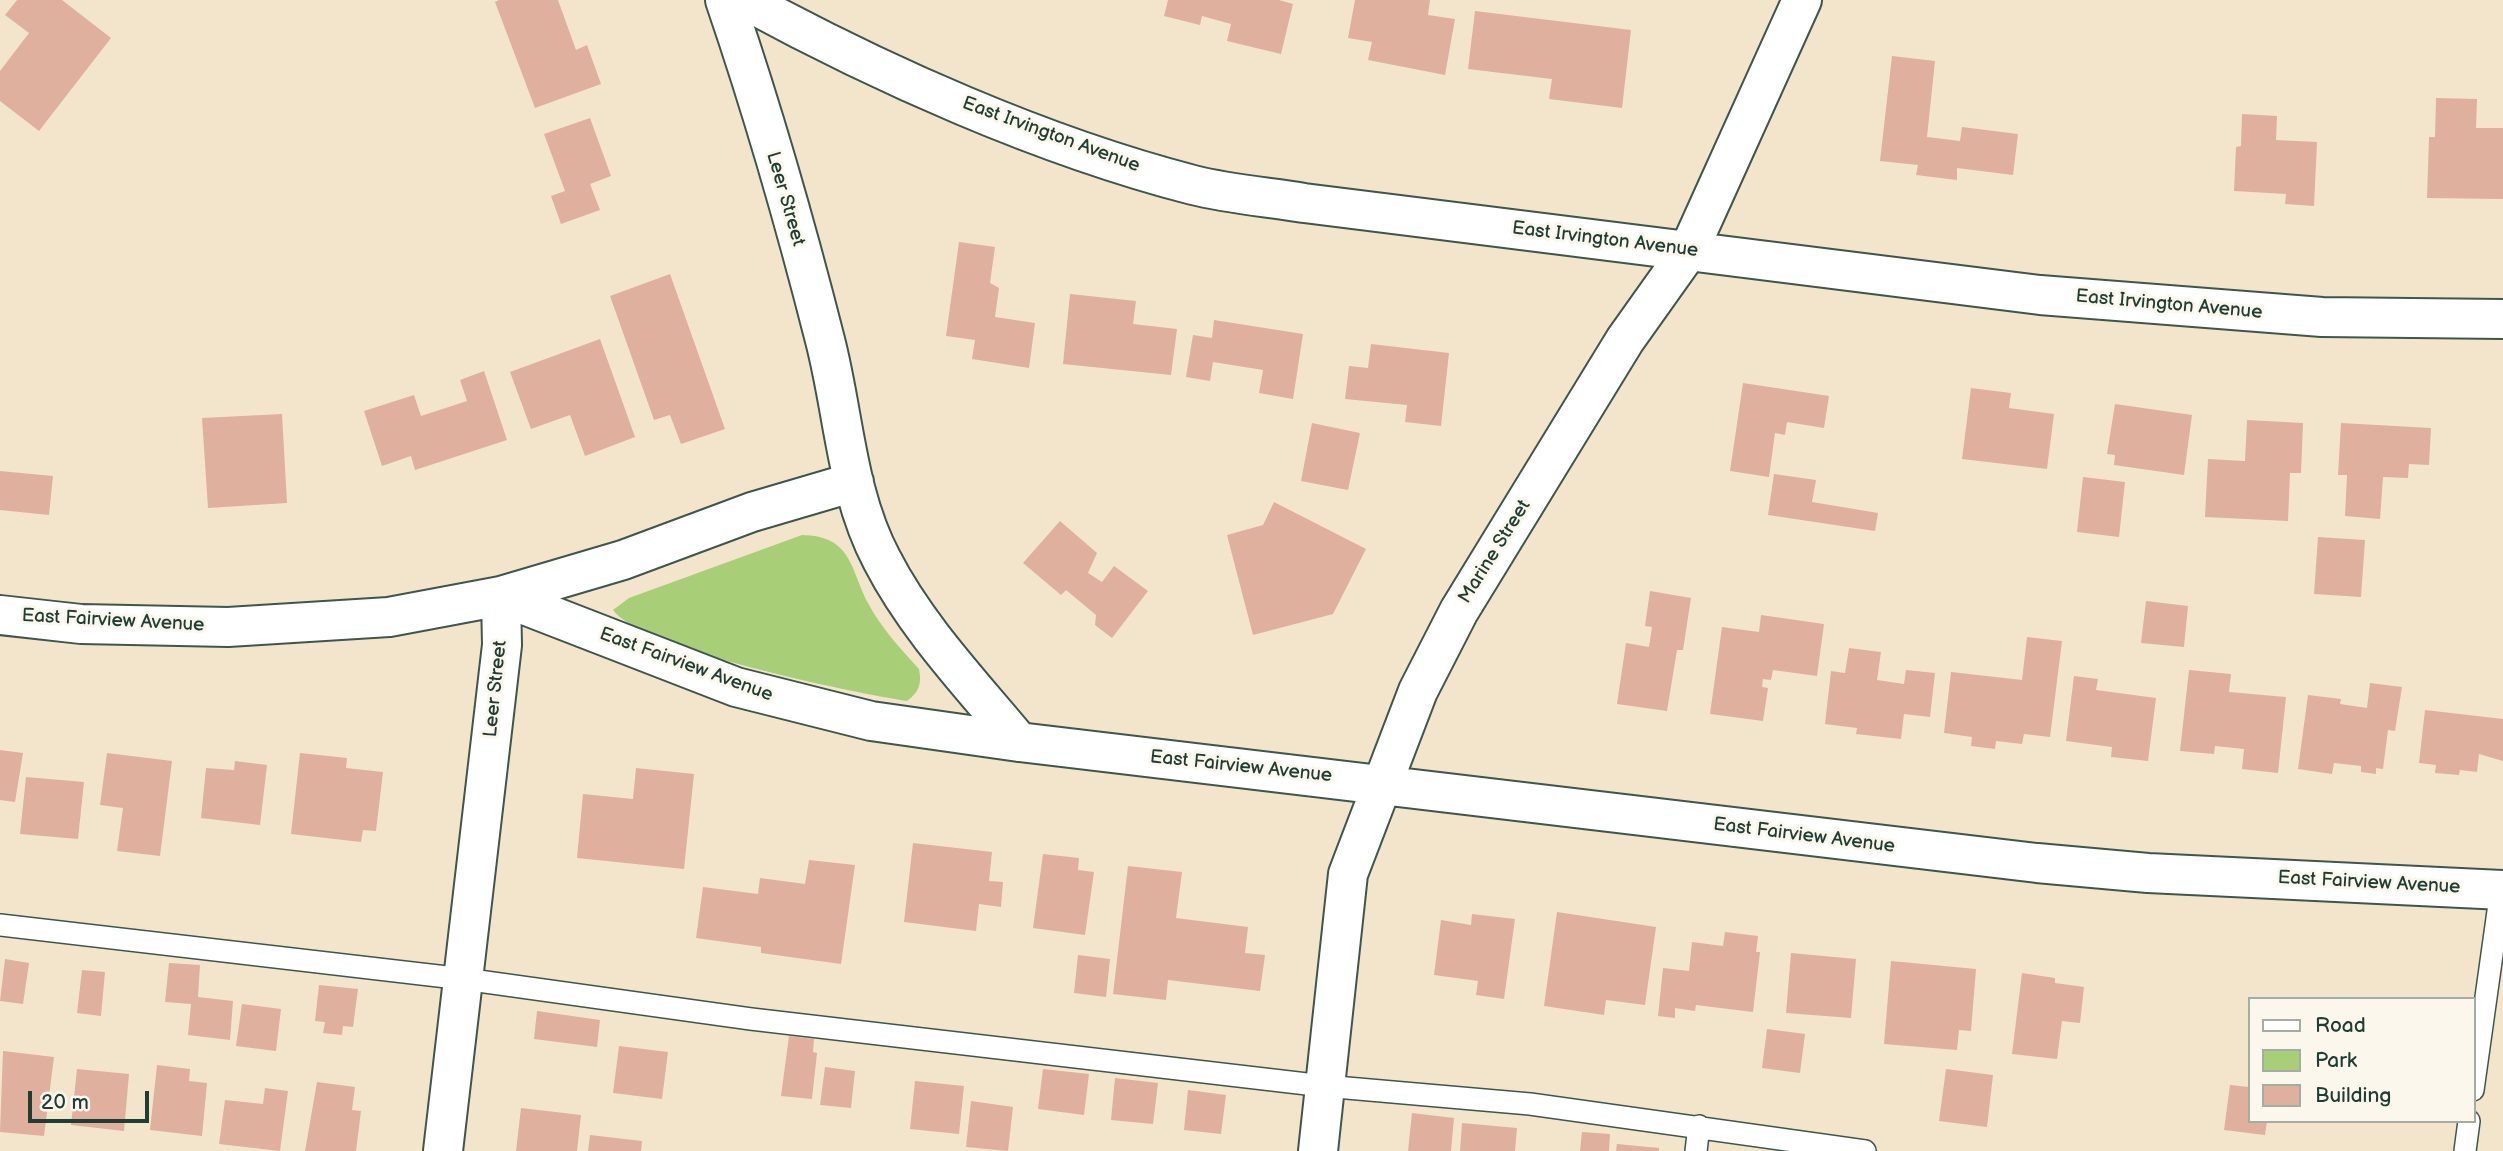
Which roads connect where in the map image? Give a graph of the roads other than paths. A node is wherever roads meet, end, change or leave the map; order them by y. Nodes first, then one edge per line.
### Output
1 (725, 0) edge
2 (745, 0) edge
3 (1802, 0) edge
4 (1689, 250) junction
5 (2503, 318) edge
6 (854, 482) junction
7 (501, 596) junction
8 (0, 615) edge
9 (1019, 742) junction
10 (1382, 783) junction
11 (2502, 890) edge
12 (0, 925) edge
13 (464, 979) junction
14 (2475, 1076) edge
15 (1324, 1086) junction
16 (2469, 1123) edge
17 (1699, 1126) junction
18 (443, 1151) edge
19 (1318, 1151) edge
20 (1696, 1151) edge
21 (1865, 1151) edge
22 (2465, 1151) edge

1 - 6 street, Leer Street
2 - 4 street, East Irvington Avenue
3 - 4 street, Marine Street
4 - 5 street, East Irvington Avenue
4 - 10 street, Marine Street
6 - 7 street
6 - 9 street, Leer Street
7 - 8 street, East Fairview Avenue
7 - 9 street, East Fairview Avenue
7 - 13 street, Leer Street
9 - 10 street, East Fairview Avenue
10 - 11 street, East Fairview Avenue
10 - 15 street, Marine Street
11 - 14 lane
12 - 13 lane
13 - 15 lane
13 - 18 street, Leer Street
15 - 17 lane
15 - 19 street, Marine Street
16 - 22 lane
17 - 20 lane
17 - 21 lane

